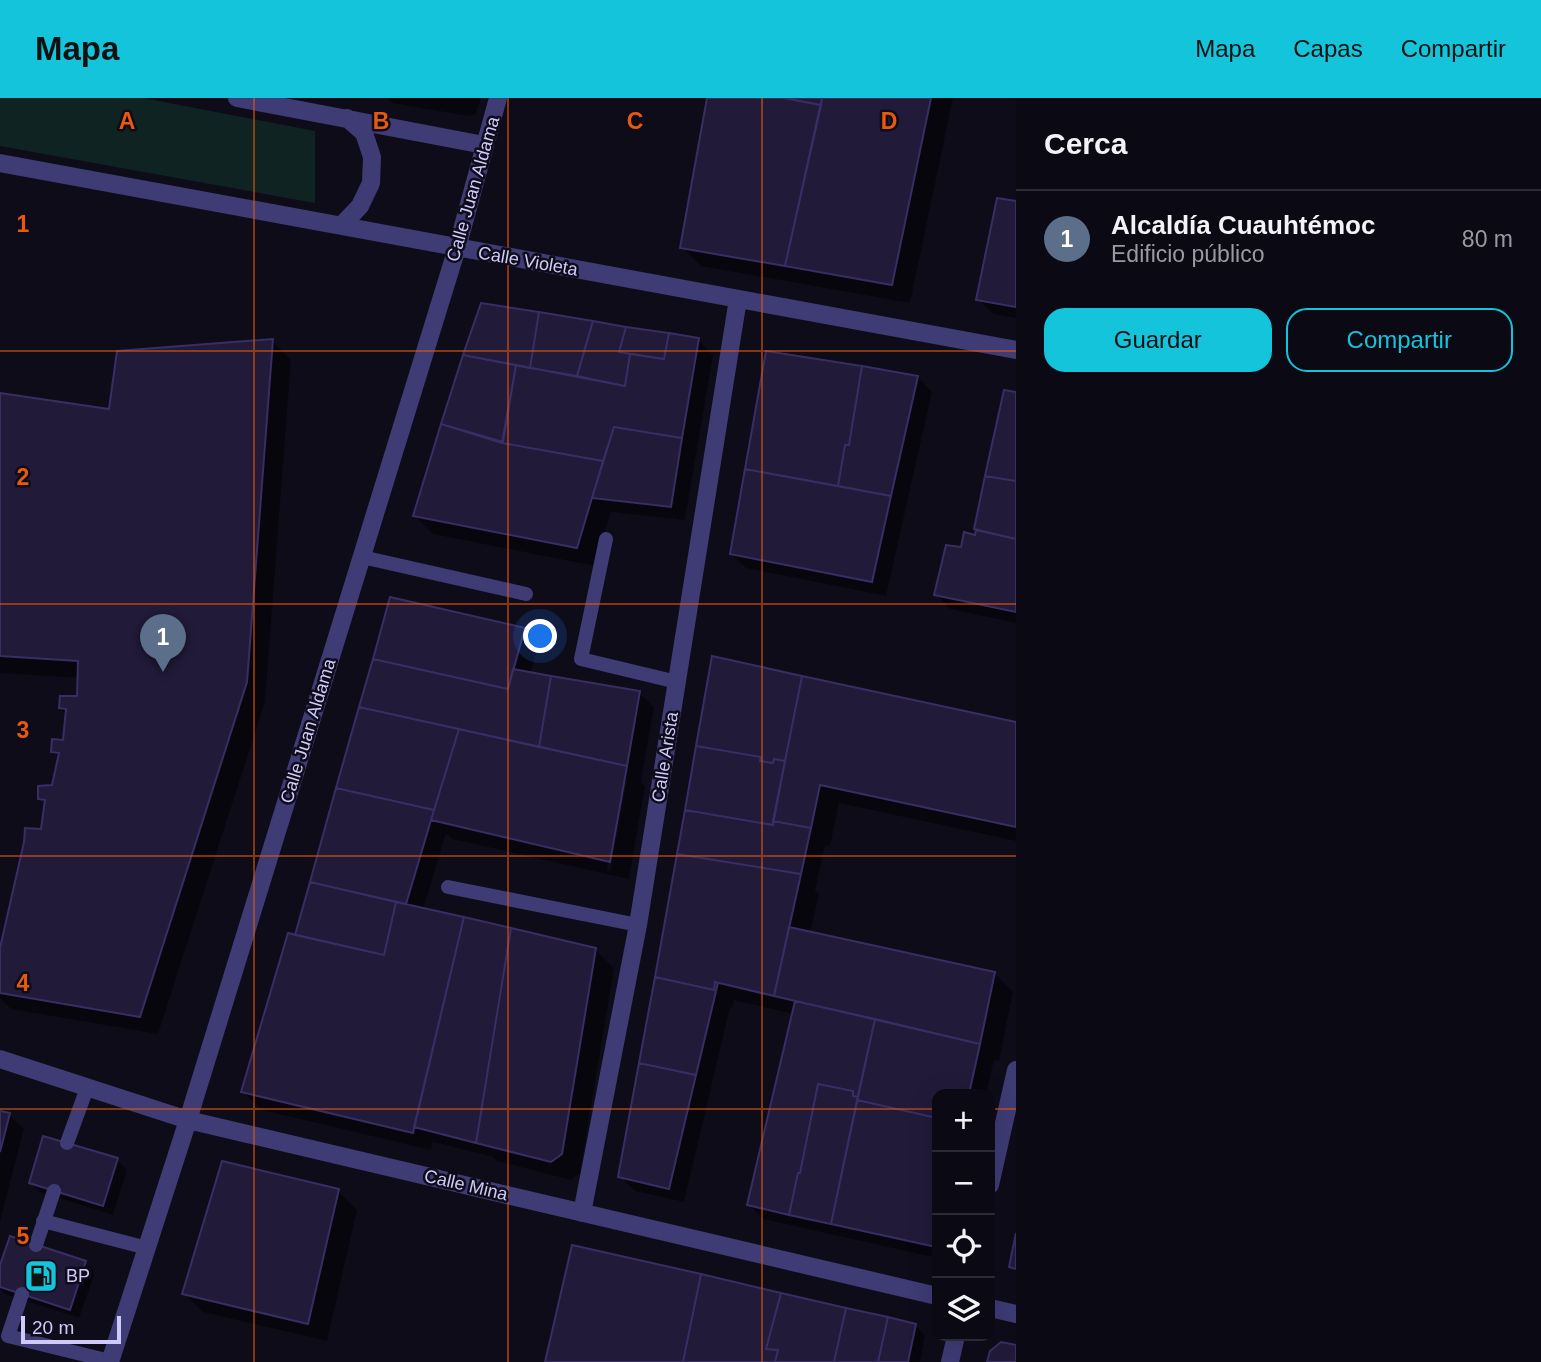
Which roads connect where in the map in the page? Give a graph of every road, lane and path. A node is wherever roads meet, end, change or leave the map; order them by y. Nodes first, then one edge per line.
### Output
1 (237, 98) edge
2 (498, 98) edge
3 (347, 118) junction
4 (484, 145) junction
5 (0, 163) edge
6 (342, 225) junction
7 (457, 248) junction
8 (738, 299) junction
9 (1016, 350) edge
10 (606, 539) dead end
11 (362, 557) junction
12 (527, 594) dead end
13 (677, 682) junction
14 (448, 887) dead end
15 (638, 925) junction
16 (0, 1059) edge
17 (1016, 1070) edge
18 (87, 1088) junction
19 (188, 1120) junction
20 (67, 1143) dead end
21 (995, 1163) edge
22 (54, 1191) dead end
23 (582, 1213) junction
24 (43, 1222) junction
25 (36, 1245) dead end
26 (147, 1248) junction
27 (22, 1294) dead end
28 (932, 1295) edge
29 (995, 1309) edge
30 (1016, 1314) edge
31 (955, 1341) edge
32 (110, 1361) edge
33 (950, 1362) edge

1 - 3 street
2 - 4 street, Calle Juan Aldama
3 - 4 street
3 - 6 street
4 - 7 street, Calle Juan Aldama
5 - 6 street, Calle Violeta
6 - 7 street, Calle Violeta
7 - 8 street, Calle Violeta
7 - 11 street, Calle Juan Aldama
8 - 9 street, Calle Violeta
8 - 13 street, Calle Arista
10 - 13 lane
11 - 12 lane
11 - 19 street, Calle Juan Aldama
13 - 15 street, Calle Arista
14 - 15 lane
15 - 23 street, Calle Arista
16 - 18 street, Calle Mina
17 - 21 street
18 - 19 street, Calle Mina
18 - 20 lane
19 - 23 street, Calle Mina
19 - 26 street, Calle Juan Aldama
22 - 24 lane
23 - 28 street, Calle Mina
24 - 25 lane
24 - 26 lane
26 - 32 street, Calle Juan Aldama
27 - 32 lane
29 - 30 street
31 - 33 street

